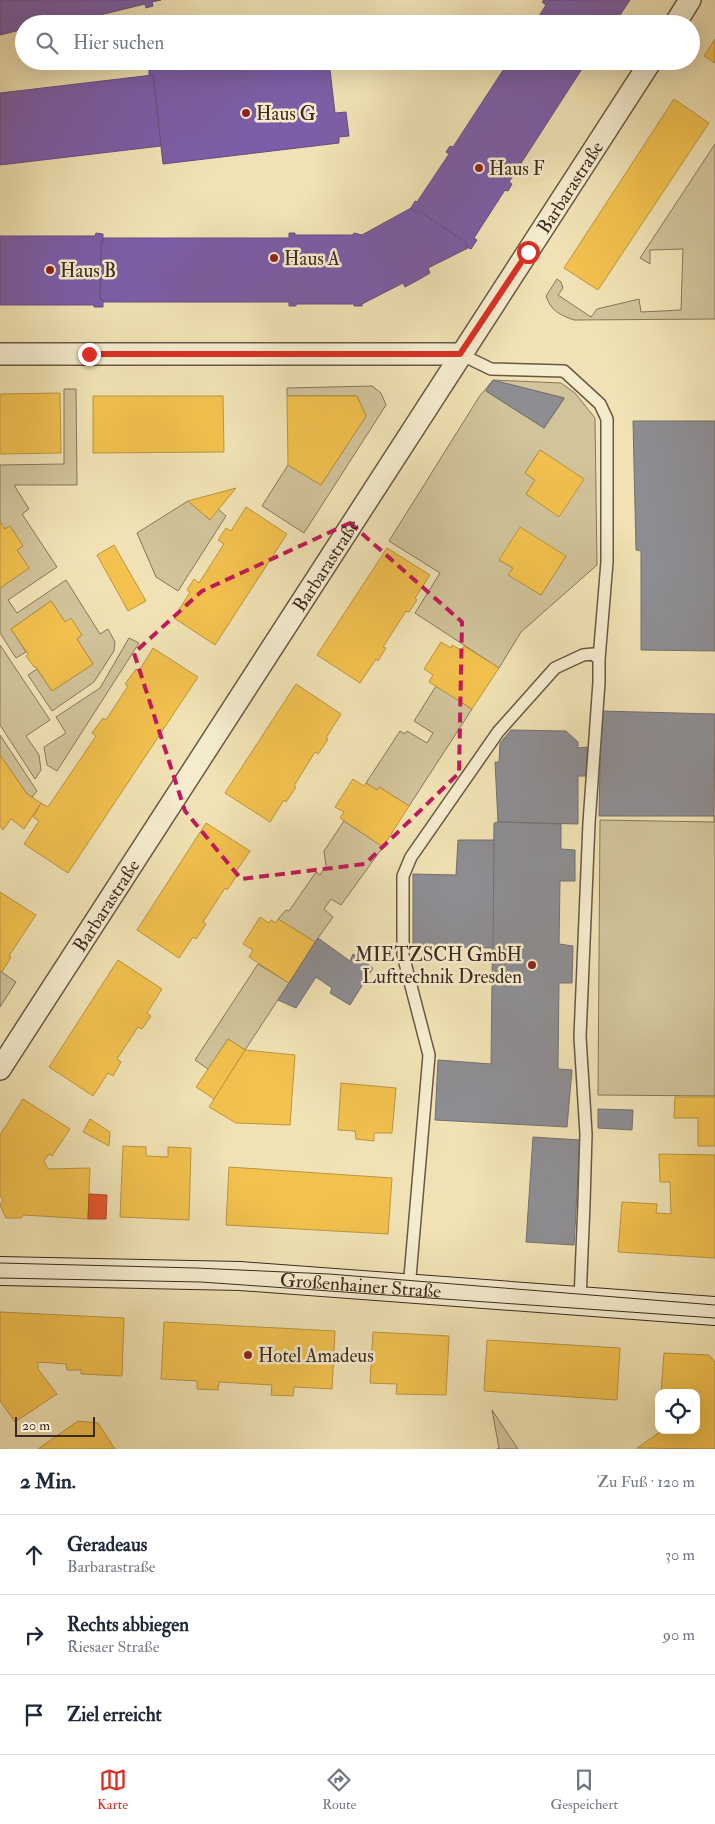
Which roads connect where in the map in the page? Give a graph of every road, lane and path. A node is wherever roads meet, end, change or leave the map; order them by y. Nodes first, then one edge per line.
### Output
1 (690, 0) edge
2 (681, 15) edge
3 (645, 70) edge
4 (0, 354) edge
5 (460, 354) junction
6 (599, 659) junction
7 (0, 1069) edge
8 (3, 1271) edge
9 (409, 1289) junction
10 (580, 1300) junction
11 (715, 1311) edge

1 - 2 street
3 - 5 street, Barbarastraße
4 - 5 street
5 - 6 lane
5 - 7 street, Barbarastraße
6 - 9 lane
6 - 10 lane
8 - 9 main road, Großenhainer Straße
9 - 10 main road, Großenhainer Straße
10 - 11 main road, Großenhainer Straße

